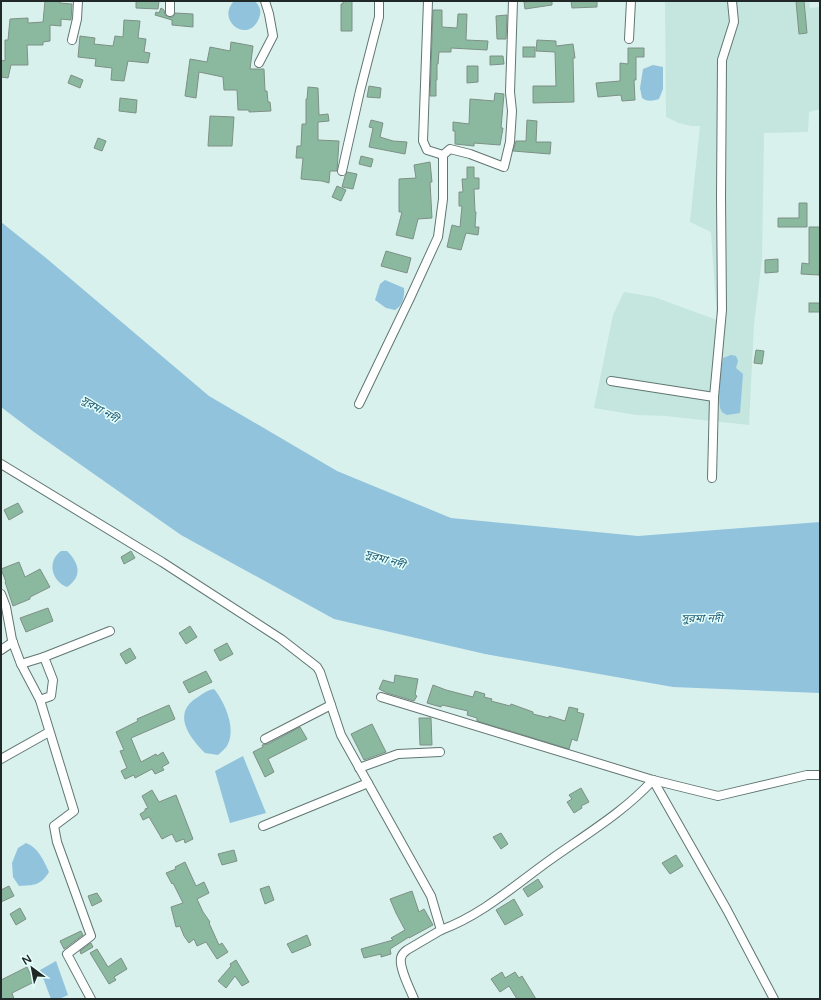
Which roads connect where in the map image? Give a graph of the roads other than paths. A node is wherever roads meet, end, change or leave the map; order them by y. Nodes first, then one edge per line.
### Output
1 (78, 1) edge
2 (170, 1) edge
3 (265, 1) edge
4 (379, 1) edge
5 (428, 1) edge
6 (513, 1) edge
7 (631, 1) edge
8 (732, 1) edge
9 (170, 12) dead end
10 (629, 39) dead end
11 (72, 40) dead end
12 (259, 63) dead end
13 (443, 155) junction
14 (342, 171) dead end
15 (611, 381) dead end
16 (714, 397) junction
17 (359, 404) dead end
18 (1, 464) edge
19 (712, 478) dead end
20 (1, 596) edge
21 (110, 631) dead end
22 (13, 642) junction
23 (1, 650) edge
24 (44, 656) junction
25 (20, 664) junction
26 (381, 697) dead end
27 (40, 700) junction
28 (331, 705) junction
29 (49, 732) junction
30 (265, 740) dead end
31 (440, 752) dead end
32 (1, 759) edge
33 (360, 768) junction
34 (820, 775) edge
35 (653, 780) junction
36 (368, 783) junction
37 (263, 826) dead end
38 (441, 930) junction
39 (91, 999) edge
40 (414, 999) edge
41 (774, 999) edge

1 - 11 street
2 - 9 street
3 - 12 street
4 - 14 street
5 - 13 street
6 - 13 street
7 - 10 street
8 - 16 street
13 - 17 street
15 - 16 street
16 - 19 street
18 - 28 street
20 - 22 street
21 - 24 street
22 - 23 street
22 - 25 street
24 - 25 street
24 - 27 street
25 - 27 street
26 - 35 street
27 - 29 street
28 - 30 street
28 - 33 street
29 - 32 street
29 - 39 street
31 - 33 street
33 - 36 street
34 - 35 street
35 - 38 street
35 - 41 street
36 - 37 street
36 - 38 street
38 - 40 street

